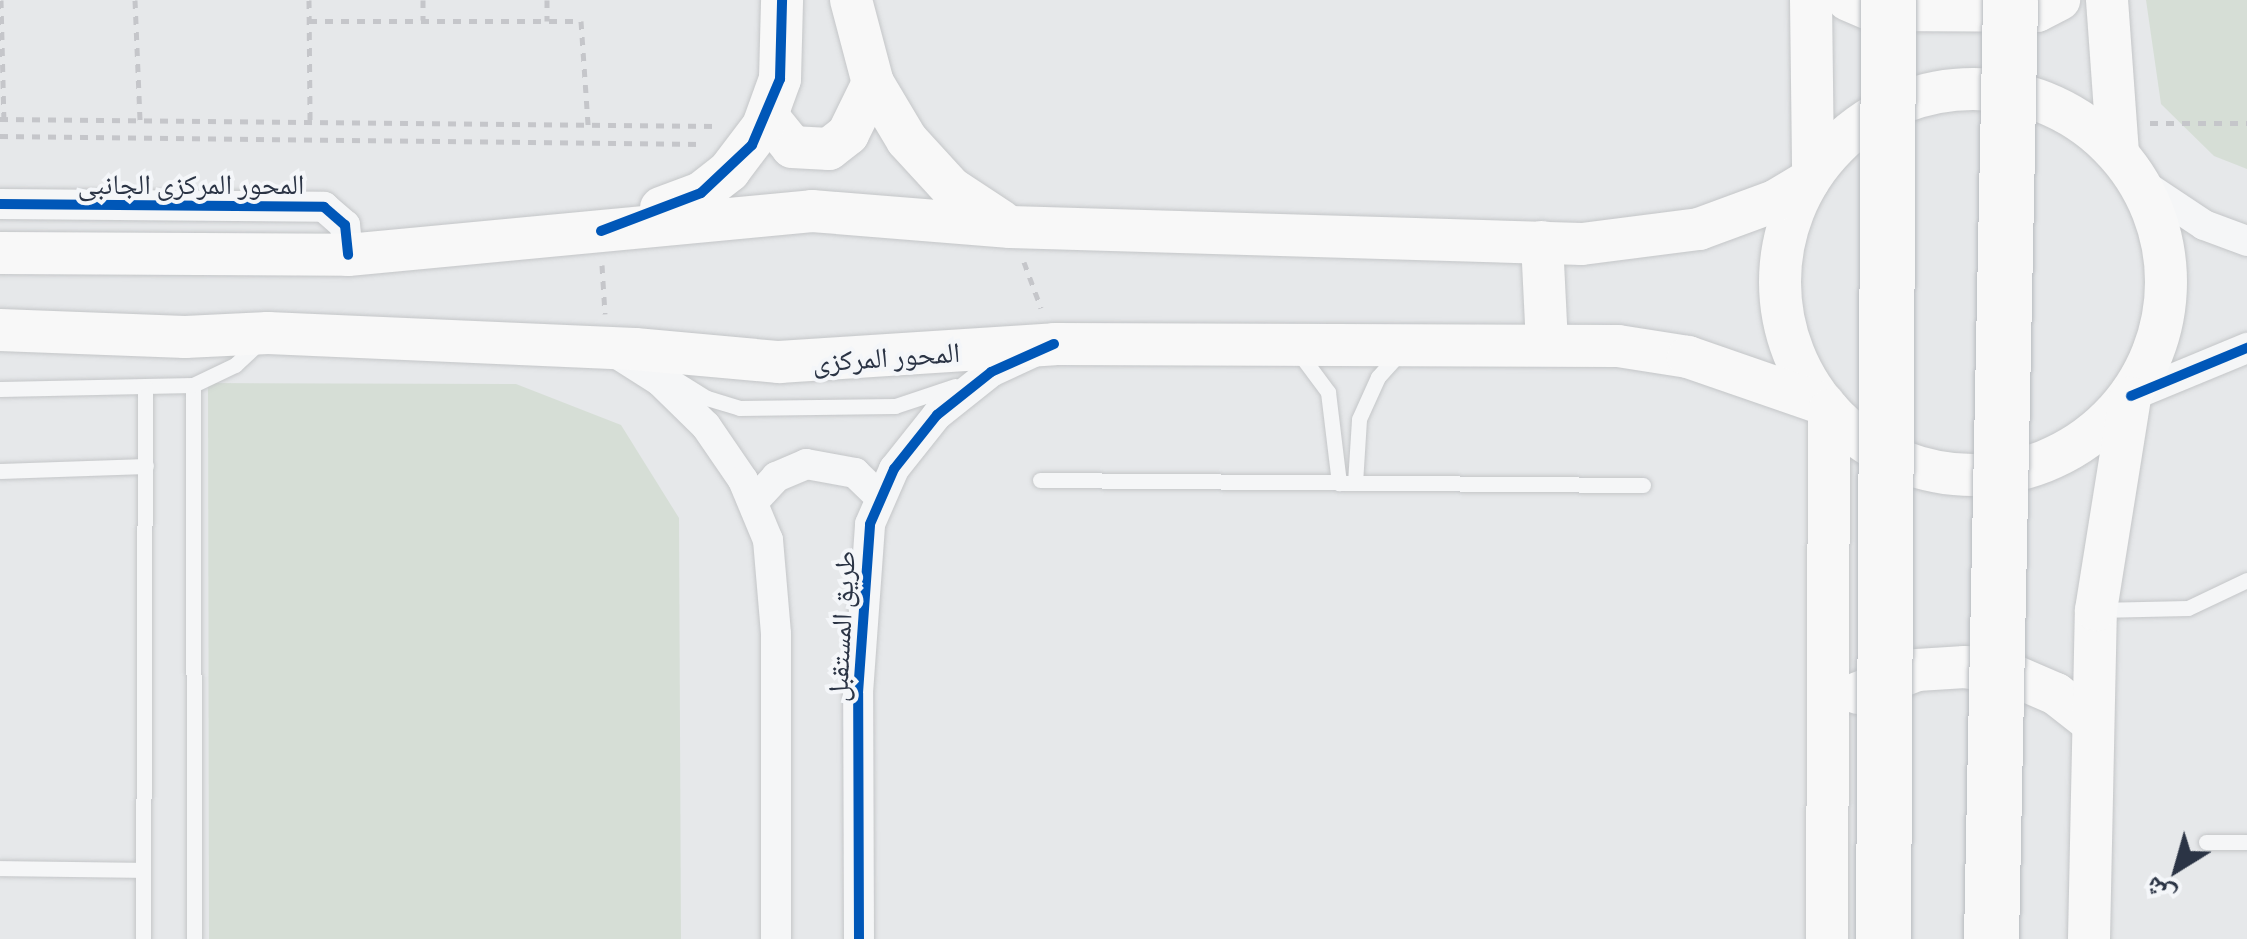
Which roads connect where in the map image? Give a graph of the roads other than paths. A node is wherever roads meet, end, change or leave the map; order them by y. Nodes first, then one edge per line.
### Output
1 (782, 0) edge
2 (851, 0) edge
3 (1811, 0) edge
4 (1848, 0) edge
5 (1888, 0) edge
6 (2010, 0) edge
7 (2059, 0) edge
8 (2107, 0) edge
9 (873, 83) junction
10 (761, 129) junction
11 (2124, 152) junction
12 (1811, 176) junction
13 (0, 204) edge
14 (1010, 226) junction
15 (601, 231) junction
16 (2247, 241) edge
17 (1542, 242) junction
18 (0, 253) edge
19 (348, 255) junction
20 (0, 330) edge
21 (268, 333) junction
22 (1054, 344) junction
23 (1288, 344) junction
24 (1410, 344) junction
25 (1547, 344) junction
26 (621, 348) junction
27 (2247, 348) edge
28 (193, 384) junction
29 (146, 386) junction
30 (0, 389) edge
31 (2131, 396) junction
32 (1826, 407) junction
33 (146, 466) junction
34 (0, 470) edge
35 (1040, 480) dead end
36 (1347, 483) junction
37 (1643, 485) dead end
38 (879, 496) junction
39 (754, 502) junction
40 (2247, 580) edge
41 (2096, 610) junction
42 (1832, 710) junction
43 (2094, 723) junction
44 (2206, 842) dead end
45 (2247, 842) edge
46 (0, 868) edge
47 (144, 870) junction
48 (143, 939) edge
49 (194, 939) edge
50 (776, 939) edge
51 (860, 939) edge
52 (1827, 939) edge
53 (1883, 939) edge
54 (1990, 939) edge
55 (2089, 939) edge

1 - 10 main road
2 - 9 main road
3 - 12 main road
4 - 7 main road
5 - 53 highway, bridge
6 - 54 highway, bridge
8 - 11 main road
9 - 10 main road
9 - 14 main road
10 - 15 main road
11 - 12 main road
11 - 16 street
11 - 31 main road
12 - 17 main road
12 - 32 main road
13 - 19 street, المحور المركزى الجانبى
14 - 15 main road
14 - 17 main road
15 - 19 main road
17 - 25 main road
18 - 19 main road
20 - 21 main road, المحور المركزى
21 - 26 main road, المحور المركزى
21 - 28 lane
22 - 23 main road, المحور المركزى
22 - 26 main road, المحور المركزى
22 - 38 street, طريق المستقبل
23 - 24 main road, المحور المركزى
23 - 36 lane
24 - 25 main road, المحور المركزى
24 - 36 lane
25 - 32 main road, المحور المركزى
26 - 39 street
27 - 31 street
28 - 29 lane
28 - 49 lane
29 - 30 lane
29 - 33 lane
31 - 32 main road
31 - 41 main road
32 - 42 main road
33 - 34 lane
33 - 47 lane
35 - 36 lane
36 - 37 lane
38 - 39 street
38 - 51 street, طريق المستقبل
39 - 50 street
40 - 41 lane
41 - 43 main road
42 - 43 main road
42 - 52 main road
43 - 55 main road
44 - 45 lane
46 - 47 lane
47 - 48 lane

